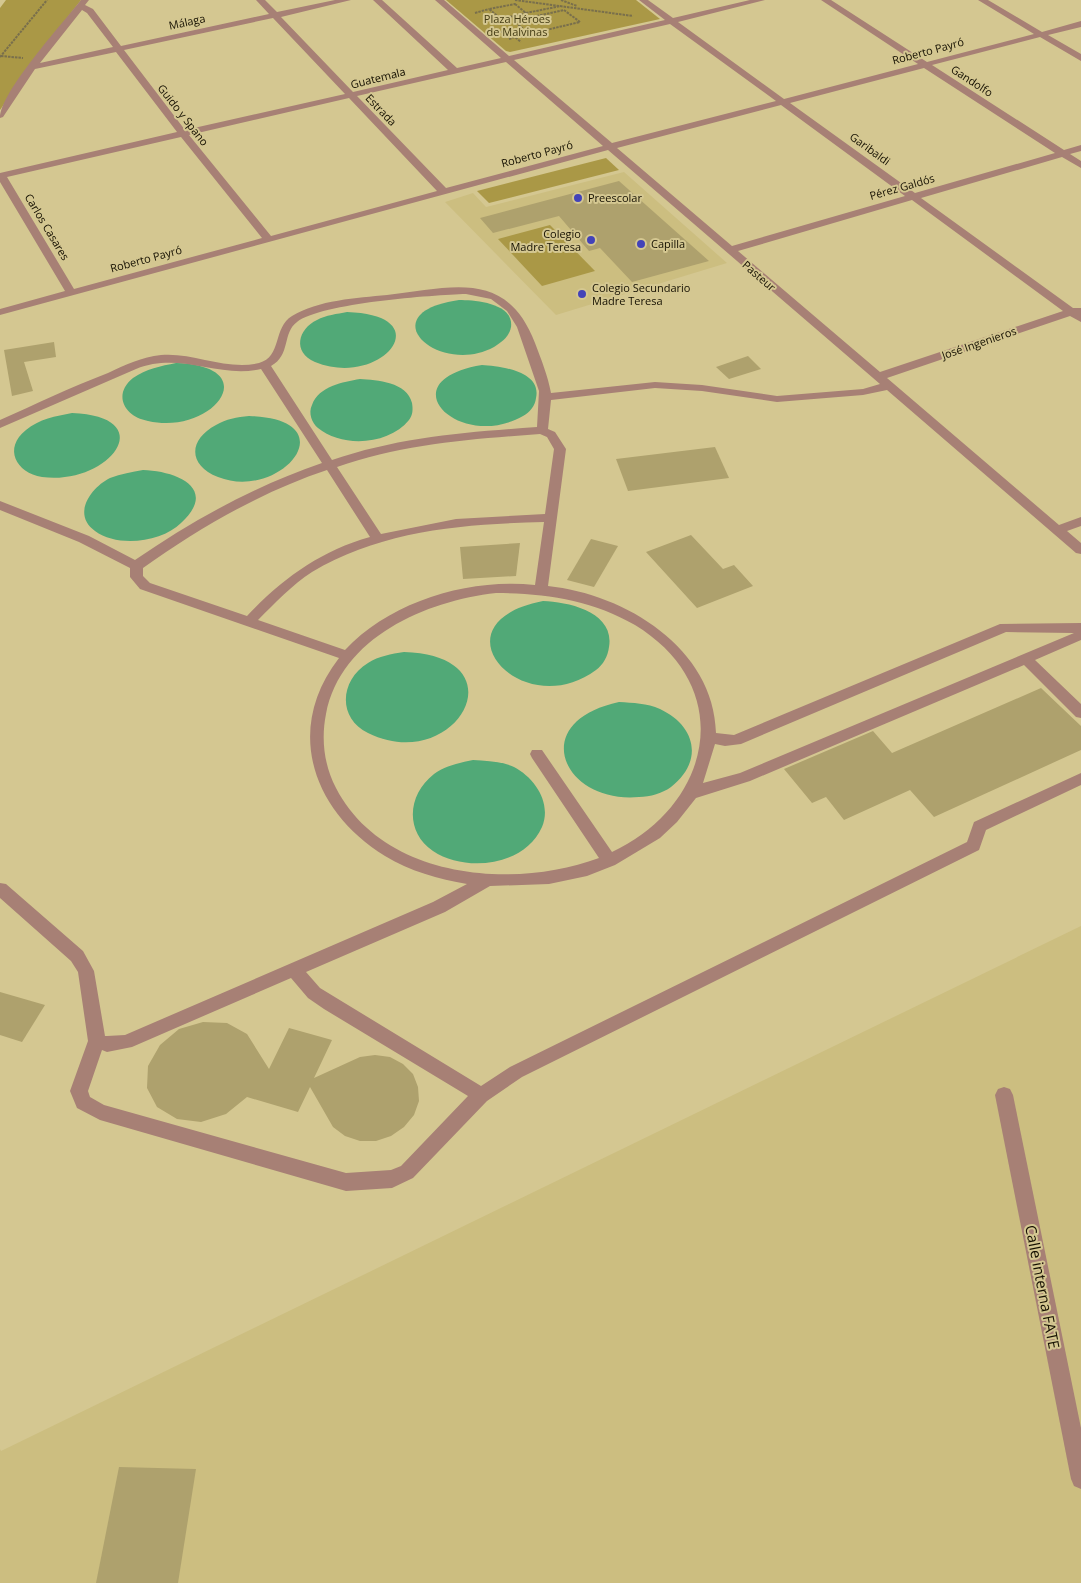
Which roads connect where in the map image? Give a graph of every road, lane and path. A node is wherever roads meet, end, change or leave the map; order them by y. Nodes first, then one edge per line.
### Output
1 (47, 0) edge
2 (260, 0) edge
3 (347, 0) edge
4 (377, 0) edge
5 (439, 0) edge
6 (515, 0) edge
7 (548, 0) edge
8 (561, 0) edge
9 (643, 0) edge
10 (761, 0) edge
11 (825, 0) edge
12 (982, 0) edge
13 (539, 1) edge
14 (83, 3) edge
15 (515, 4) junction
16 (564, 5) junction
17 (549, 8) junction
18 (586, 10) junction
19 (538, 11) junction
20 (527, 14) junction
21 (543, 14) junction
22 (275, 15) junction
23 (635, 16) dead end
24 (671, 21) junction
25 (1081, 24) edge
26 (507, 31) dead end
27 (501, 32) dead end
28 (1041, 34) junction
29 (118, 48) junction
30 (0, 57) edge
31 (507, 58) junction
32 (1081, 58) edge
33 (925, 64) junction
34 (32, 67) junction
35 (455, 70) junction
36 (351, 96) junction
37 (783, 102) junction
38 (0, 115) edge
39 (183, 134) junction
40 (609, 147) junction
41 (1081, 148) edge
42 (1063, 154) junction
43 (1081, 165) edge
44 (0, 176) edge
45 (444, 192) junction
46 (914, 197) junction
47 (268, 239) junction
48 (729, 250) junction
49 (71, 292) junction
50 (1076, 310) edge
51 (0, 312) edge
52 (1081, 319) edge
53 (264, 365) junction
54 (877, 377) junction
55 (887, 386) junction
56 (547, 397) junction
57 (0, 424) edge
58 (542, 430) junction
59 (331, 465) junction
60 (0, 505) edge
61 (550, 518) junction
62 (1081, 521) edge
63 (1058, 530) junction
64 (378, 539) junction
65 (1081, 550) edge
66 (136, 566) junction
67 (541, 590) junction
68 (249, 622) junction
69 (1081, 628) edge
70 (1081, 636) edge
71 (347, 656) junction
72 (1025, 658) junction
73 (1081, 713) edge
74 (709, 737) junction
75 (537, 754) dead end
76 (1081, 779) edge
77 (691, 794) junction
78 (609, 861) junction
79 (488, 880) junction
80 (0, 890) edge
81 (294, 970) junction
82 (97, 1041) junction
83 (481, 1094) junction
84 (1004, 1095) dead end
85 (1081, 1480) edge

1 - 30 path
2 - 22 street, Estrada
3 - 22 street, Málaga
4 - 35 street
5 - 31 street, Pasteur
6 - 13 path
6 - 15 path
7 - 13 path
8 - 18 path
9 - 24 street, Garibaldi
10 - 24 street, Guatemala
11 - 33 street, Gandolfo
12 - 28 street
13 - 16 path
13 - 17 path
14 - 29 street, Guido y Spano
14 - 34 street
15 - 20 path
15 - 20 path
16 - 17 path
16 - 18 path
17 - 19 path
18 - 23 path
19 - 20 path
19 - 21 path
21 - 21 path
22 - 29 street, Málaga
22 - 36 street, Estrada
24 - 31 street, Guatemala
24 - 37 street, Garibaldi
25 - 28 street, Roberto Payró
26 - 27 path
28 - 32 street
28 - 33 street, Roberto Payró
29 - 34 street, Málaga
29 - 39 street, Guido y Spano
31 - 35 street, Guatemala
31 - 40 street, Pasteur
33 - 37 street, Roberto Payró
33 - 42 street, Gandolfo
34 - 38 street
35 - 36 street, Guatemala
36 - 39 street, Guatemala
36 - 45 street, Estrada
37 - 40 street, Roberto Payró
37 - 46 street, Garibaldi
39 - 44 street, Guatemala
39 - 47 street, Guido y Spano
40 - 45 street, Roberto Payró
40 - 48 street, Pasteur
41 - 42 street, Pérez Galdós
42 - 43 street, Gandolfo
42 - 46 street, Pérez Galdós
44 - 49 street, Carlos Casares
45 - 47 street, Roberto Payró
46 - 48 street, Pérez Galdós
46 - 50 street, Garibaldi
47 - 49 street, Roberto Payró
48 - 54 street, Pasteur
49 - 51 street, Roberto Payró
50 - 52 street, Garibaldi
50 - 54 street, José Ingenieros
53 - 56 street
53 - 57 street
53 - 59 street
54 - 55 street, Pasteur
55 - 56 street
55 - 63 street, Pasteur
56 - 58 street
58 - 59 street
58 - 61 street
59 - 64 street
59 - 66 street
60 - 66 street
61 - 64 street
61 - 67 street
62 - 63 street
63 - 65 street, Pasteur
64 - 68 street
66 - 68 street
67 - 71 street
67 - 74 street
68 - 71 street
69 - 74 street
70 - 72 street
71 - 79 street
72 - 73 street
72 - 77 street
74 - 77 street
75 - 78 street
76 - 83 street
77 - 78 street
78 - 79 street
79 - 81 street
80 - 82 street
81 - 82 street
81 - 83 street
82 - 83 street
84 - 85 street, Calle interna FATE

